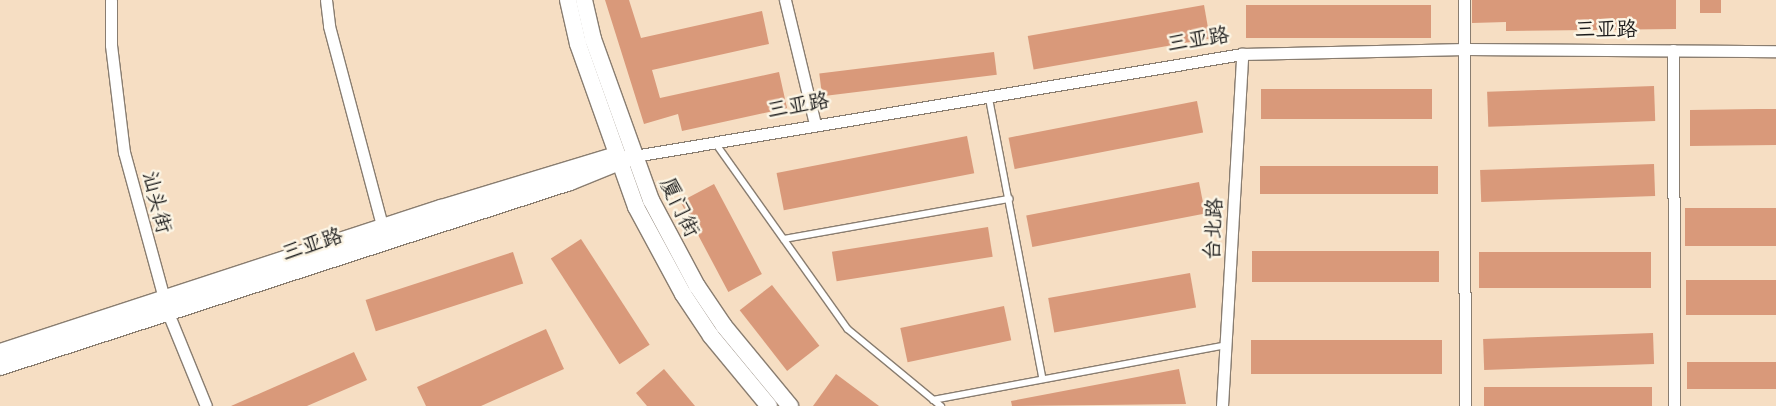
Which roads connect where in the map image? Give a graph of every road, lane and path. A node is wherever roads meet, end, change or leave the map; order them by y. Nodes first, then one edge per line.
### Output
1 (111, 0) edge
2 (326, 0) edge
3 (568, 0) edge
4 (584, 0) edge
5 (785, 0) edge
6 (1464, 0) edge
7 (1466, 49) junction
8 (1673, 50) junction
9 (1776, 51) edge
10 (1242, 54) junction
11 (989, 95) junction
12 (815, 124) junction
13 (714, 142) junction
14 (624, 158) junction
15 (1009, 199) junction
16 (385, 234) junction
17 (784, 239) junction
18 (166, 306) junction
19 (1226, 345) junction
20 (0, 352) edge
21 (0, 368) edge
22 (1043, 379) junction
23 (933, 400) junction
24 (206, 406) edge
25 (769, 406) edge
26 (790, 406) edge
27 (941, 406) edge
28 (1222, 406) edge
29 (1465, 406) edge
30 (1674, 406) edge

1 - 18 street, 汕头街
2 - 16 street
3 - 14 main road, 厦门街
4 - 14 main road, 厦门街
5 - 12 street
6 - 7 street
7 - 8 street, 三亚路
7 - 10 street, 三亚路
7 - 29 street
8 - 9 street, 三亚路
8 - 30 street
10 - 11 street, 三亚路
10 - 19 street, 台北路
11 - 12 street, 三亚路
11 - 15 lane
12 - 13 street, 三亚路
13 - 14 street, 三亚路
13 - 17 lane
14 - 16 main road, 三亚路
14 - 25 main road, 厦门街
14 - 26 main road, 厦门街
15 - 17 lane
15 - 22 lane
16 - 18 main road, 三亚路
17 - 23 lane
18 - 20 main road, 三亚路
18 - 21 main road, 三亚路
18 - 24 street, 汕头街
19 - 22 lane
19 - 28 street, 台北路
22 - 23 lane
23 - 27 lane

